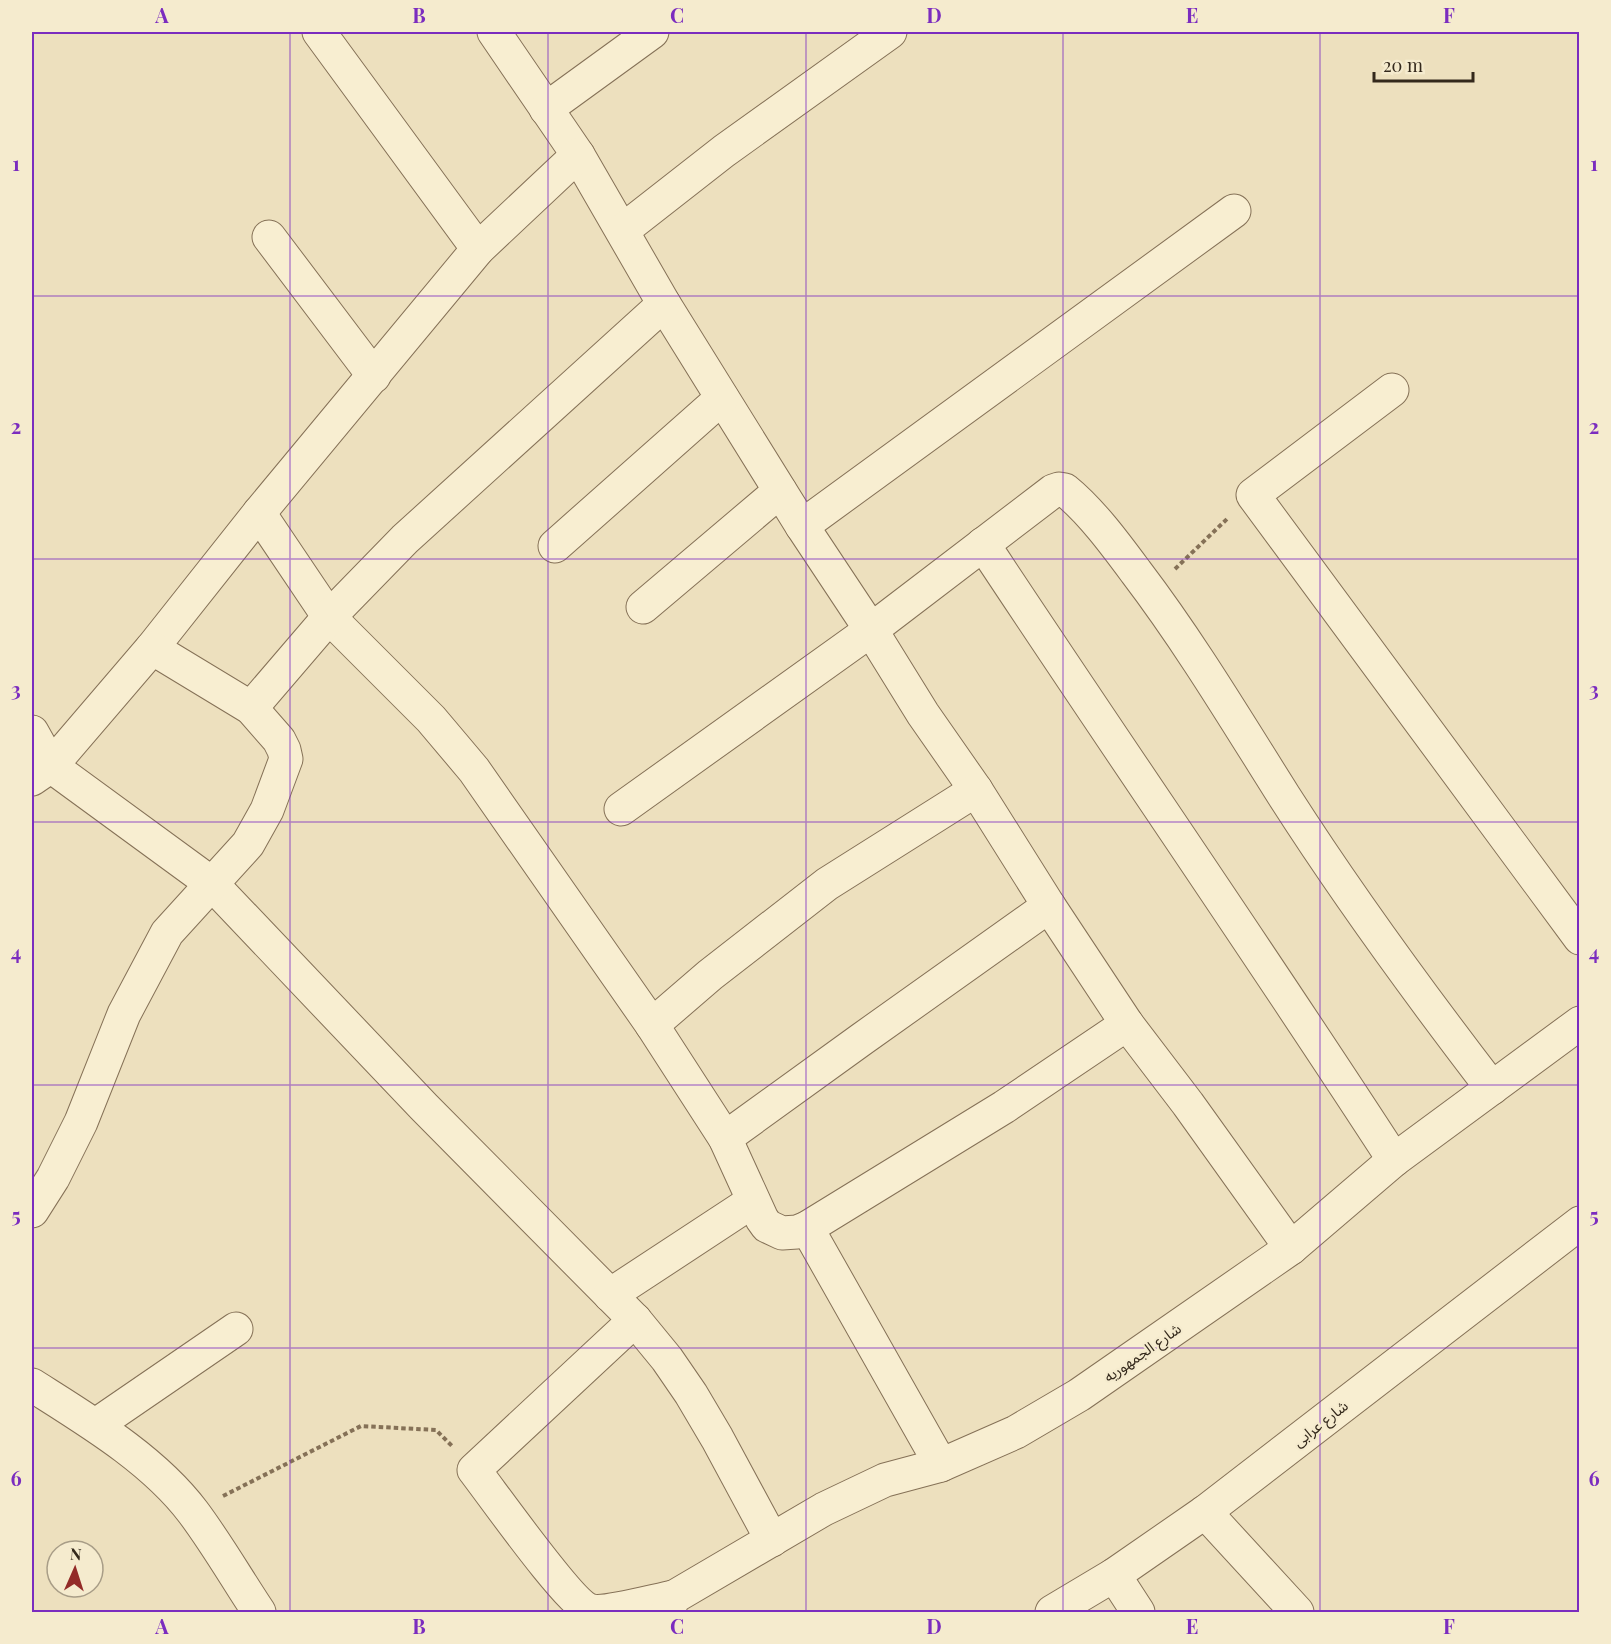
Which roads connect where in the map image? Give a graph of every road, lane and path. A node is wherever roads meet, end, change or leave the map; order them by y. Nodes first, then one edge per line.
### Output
1 (319, 32) edge
2 (496, 32) edge
3 (652, 32) edge
4 (890, 32) edge
5 (546, 109) junction
6 (578, 155) junction
7 (1234, 212) dead end
8 (623, 230) junction
9 (269, 237) dead end
10 (478, 249) junction
11 (664, 304) junction
12 (374, 376) junction
13 (1392, 390) dead end
14 (722, 398) junction
15 (780, 491) junction
16 (1253, 495) junction
17 (259, 513) junction
18 (802, 526) junction
19 (983, 544) junction
20 (555, 546) dead end
21 (1151, 593) junction
22 (643, 607) dead end
23 (329, 616) junction
24 (871, 630) junction
25 (152, 648) junction
26 (251, 708) junction
27 (32, 732) edge
28 (41, 772) edge
29 (976, 789) junction
30 (621, 809) dead end
31 (211, 883) junction
32 (1049, 906) junction
33 (1580, 938) edge
34 (1580, 1023) edge
35 (1127, 1024) junction
36 (652, 1026) junction
37 (1492, 1088) junction
38 (725, 1138) junction
39 (1394, 1160) junction
40 (753, 1201) junction
41 (32, 1211) edge
42 (1580, 1223) edge
43 (807, 1228) junction
44 (1291, 1248) junction
45 (610, 1295) junction
46 (635, 1320) junction
47 (236, 1329) dead end
48 (32, 1385) edge
49 (96, 1425) junction
50 (941, 1465) junction
51 (474, 1470) junction
52 (193, 1511) junction
53 (1205, 1512) junction
54 (772, 1540) junction
55 (1114, 1575) junction
56 (671, 1605) edge
57 (579, 1610) edge
58 (259, 1612) edge
59 (1052, 1612) edge
60 (1138, 1612) edge
61 (1297, 1612) edge

1 - 10 street
2 - 5 street
3 - 5 street
4 - 8 street
5 - 6 street
6 - 8 street
6 - 10 street
7 - 18 street
8 - 11 street
9 - 12 street
10 - 12 street
11 - 14 street
11 - 23 street
12 - 17 street
13 - 16 street
14 - 15 street
14 - 20 street
15 - 18 street
15 - 22 street
16 - 21 path
16 - 33 street
17 - 23 street
17 - 25 street
18 - 24 street
19 - 21 street
19 - 24 street
19 - 39 street
21 - 37 street
23 - 26 street
23 - 36 street
24 - 29 street
24 - 30 street
25 - 26 street
25 - 28 street
26 - 31 street
27 - 28 street
28 - 31 street
29 - 32 street
29 - 36 street
31 - 41 street
31 - 45 street
32 - 35 street
32 - 38 street
34 - 37 street, شارع الجمهوريه
35 - 43 street
35 - 44 street
36 - 38 street
37 - 39 street, شارع الجمهوريه
38 - 40 street
39 - 44 street, شارع الجمهوريه
40 - 43 street
40 - 45 street
42 - 53 street, شارع عرابى
43 - 50 street
44 - 50 street, شارع الجمهوريه
45 - 46 street
46 - 51 street
46 - 54 street
47 - 49 street
48 - 49 street
49 - 52 street
50 - 54 street, شارع الجمهوريه
51 - 52 path
51 - 57 street
52 - 58 street
53 - 55 street, شارع عرابى
53 - 61 street
54 - 56 street, شارع الجمهوريه
55 - 59 street, شارع عرابى
55 - 60 street
56 - 57 street, شارع الجمهوريه

